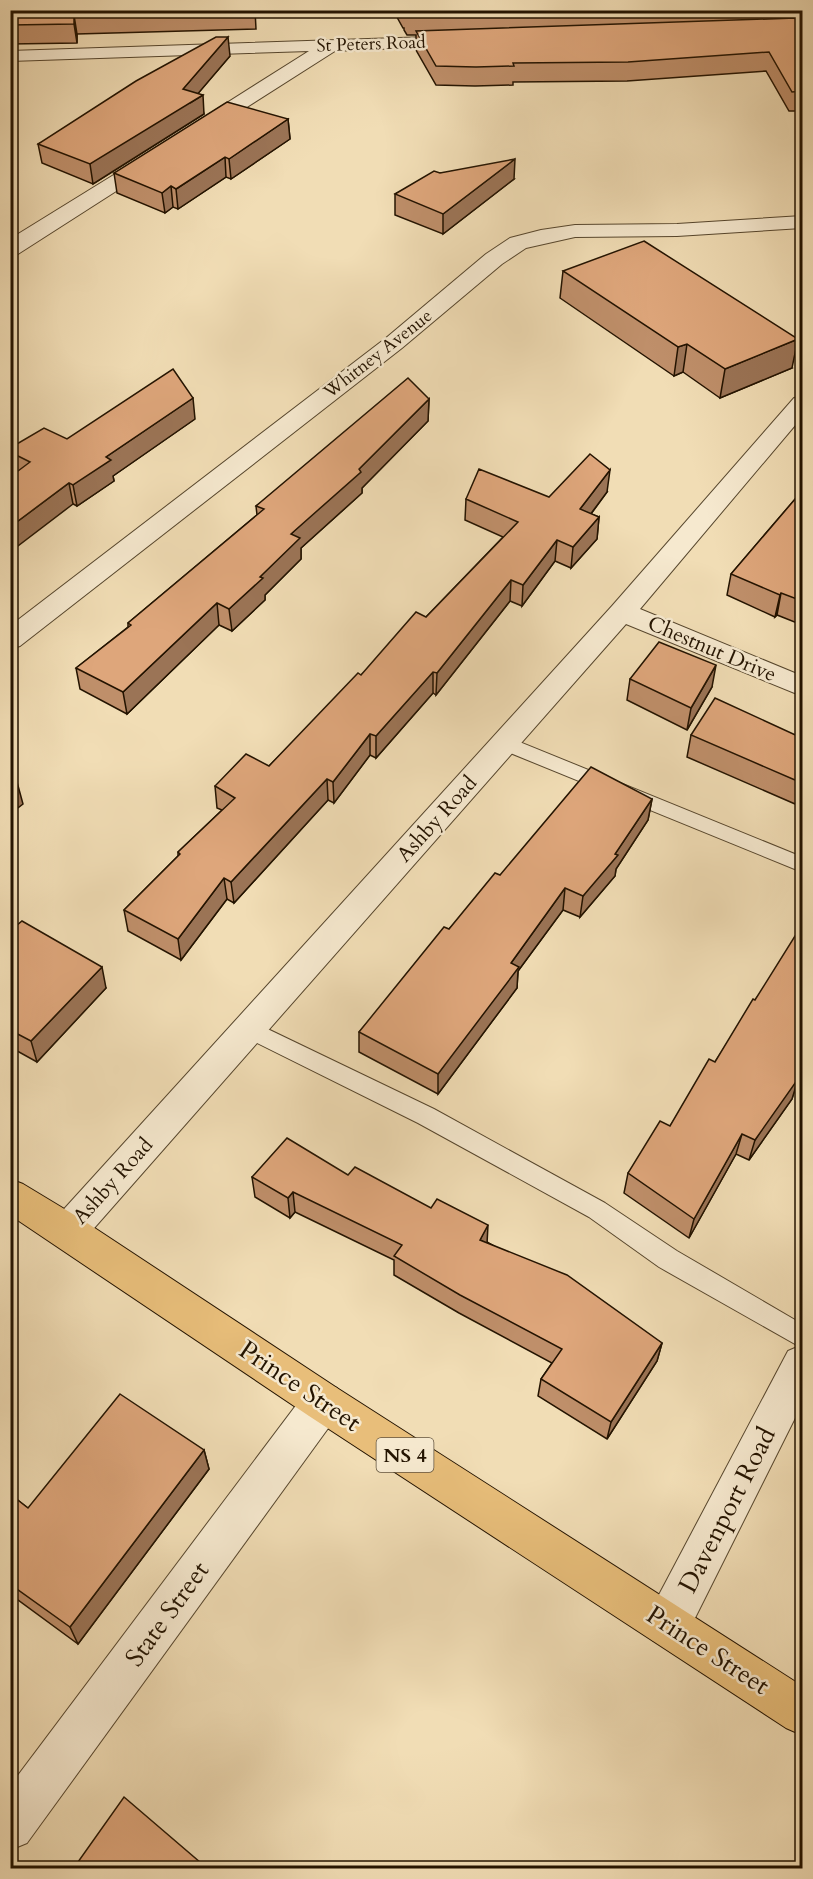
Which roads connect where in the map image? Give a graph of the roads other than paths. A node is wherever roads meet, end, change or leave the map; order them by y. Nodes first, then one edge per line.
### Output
1 (473, 40) edge
2 (331, 45) junction
3 (10, 56) edge
4 (802, 222) edge
5 (10, 249) edge
6 (802, 403) edge
7 (622, 612) junction
8 (10, 640) edge
9 (802, 687) edge
10 (505, 743) junction
11 (802, 865) edge
12 (249, 1029) junction
13 (10, 1195) edge
14 (68, 1231) junction
15 (802, 1337) edge
16 (802, 1364) edge
17 (322, 1402) junction
18 (668, 1623) junction
19 (802, 1712) edge
20 (10, 1826) edge

1 - 2 street, St Peters Road
2 - 3 street, St Peters Road
2 - 5 street
4 - 8 street, Whitney Avenue
6 - 7 street, Ashby Road
7 - 9 street, Chestnut Drive
7 - 10 street, Ashby Road
10 - 11 lane
10 - 12 street, Ashby Road
12 - 14 street, Ashby Road
12 - 15 lane
13 - 14 main road, Prince Street / NS 4
14 - 17 main road, Prince Street / NS 4
16 - 18 street, Davenport Road
17 - 18 main road, Prince Street / NS 4
17 - 20 street, State Street
18 - 19 main road, Prince Street / NS 4

